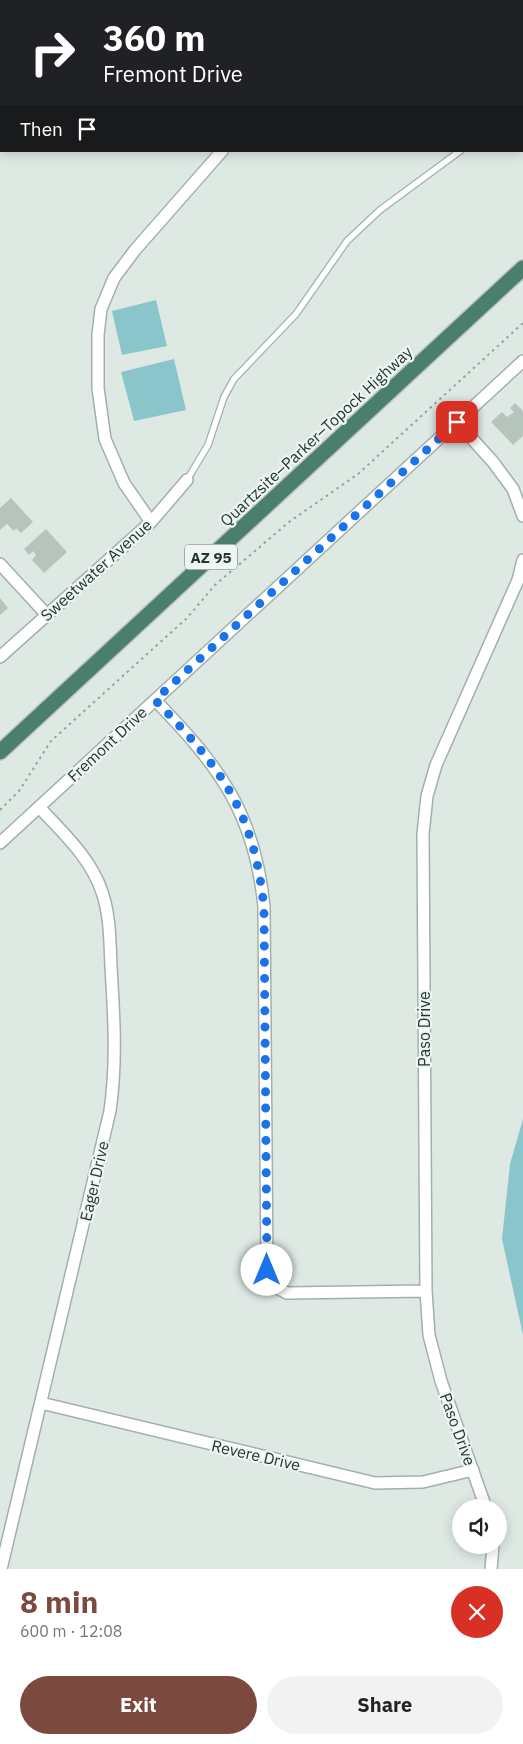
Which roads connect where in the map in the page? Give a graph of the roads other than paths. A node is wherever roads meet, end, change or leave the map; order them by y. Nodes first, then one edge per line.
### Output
1 (221, 152) edge
2 (459, 152) edge
3 (523, 268) edge
4 (523, 361) edge
5 (457, 422) junction
6 (188, 480) joint
7 (523, 516) edge
8 (150, 522) junction
9 (523, 560) edge
10 (0, 564) edge
11 (46, 614) junction
12 (0, 657) edge
13 (155, 700) junction
14 (0, 752) edge
15 (39, 806) junction
16 (0, 843) edge
17 (426, 1290) junction
18 (41, 1403) junction
19 (473, 1470) junction
20 (483, 1499) edge
21 (492, 1554) edge
22 (1, 1569) edge
23 (491, 1569) edge

1 - 8 street
2 - 6 lane
3 - 14 highway, Quartzsite–Parker–Topock Highway / AZ 95
4 - 5 street, Fremont Drive
5 - 7 street
5 - 13 street, Fremont Drive
6 - 8 street, Sweetwater Avenue
8 - 11 street, Sweetwater Avenue
9 - 17 street, Paso Drive
10 - 11 street
11 - 12 street, Sweetwater Avenue
13 - 15 street, Fremont Drive
13 - 17 street
15 - 16 street, Fremont Drive
15 - 18 street, Eager Drive
17 - 19 street, Paso Drive
18 - 19 street, Revere Drive
18 - 22 street, Eager Drive
19 - 20 street, Paso Drive
21 - 23 street

